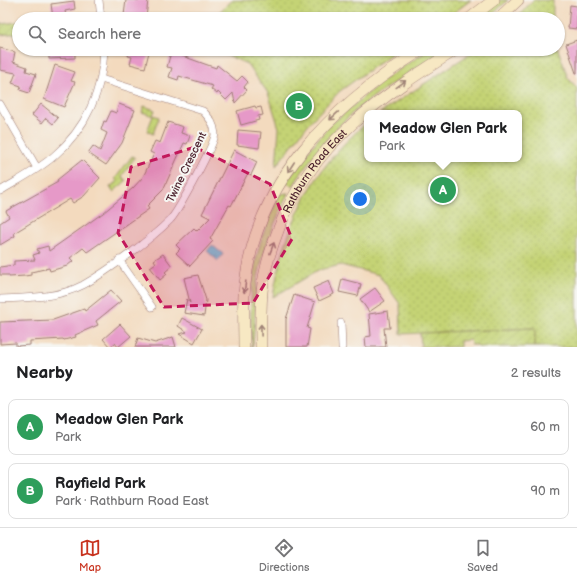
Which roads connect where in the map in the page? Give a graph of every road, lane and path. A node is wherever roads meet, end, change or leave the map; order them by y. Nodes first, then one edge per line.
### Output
1 (99, 0) edge
2 (494, 0) edge
3 (518, 0) edge
4 (100, 12) edge
5 (478, 12) edge
6 (505, 12) edge
7 (104, 56) edge
8 (413, 56) edge
9 (446, 56) edge
10 (101, 79) junction
11 (0, 104) edge
12 (367, 110) edge
13 (364, 113) edge
14 (37, 168) junction
15 (0, 191) edge
16 (119, 260) junction
17 (0, 299) edge
18 (152, 307) dead end
19 (341, 322) dead end
20 (244, 347) edge
21 (261, 347) edge
22 (342, 347) edge

1 - 4 street
2 - 5 street
3 - 6 street
7 - 10 street
8 -> 20 street, Rathburn Road East
12 -> 9 street, Rathburn Road East
10 - 14 street
10 - 16 street, Twine Crescent
11 - 14 street
21 -> 13 street, Rathburn Road East
14 - 15 street
16 - 17 street, Twine Crescent
16 - 18 street
19 - 22 street

